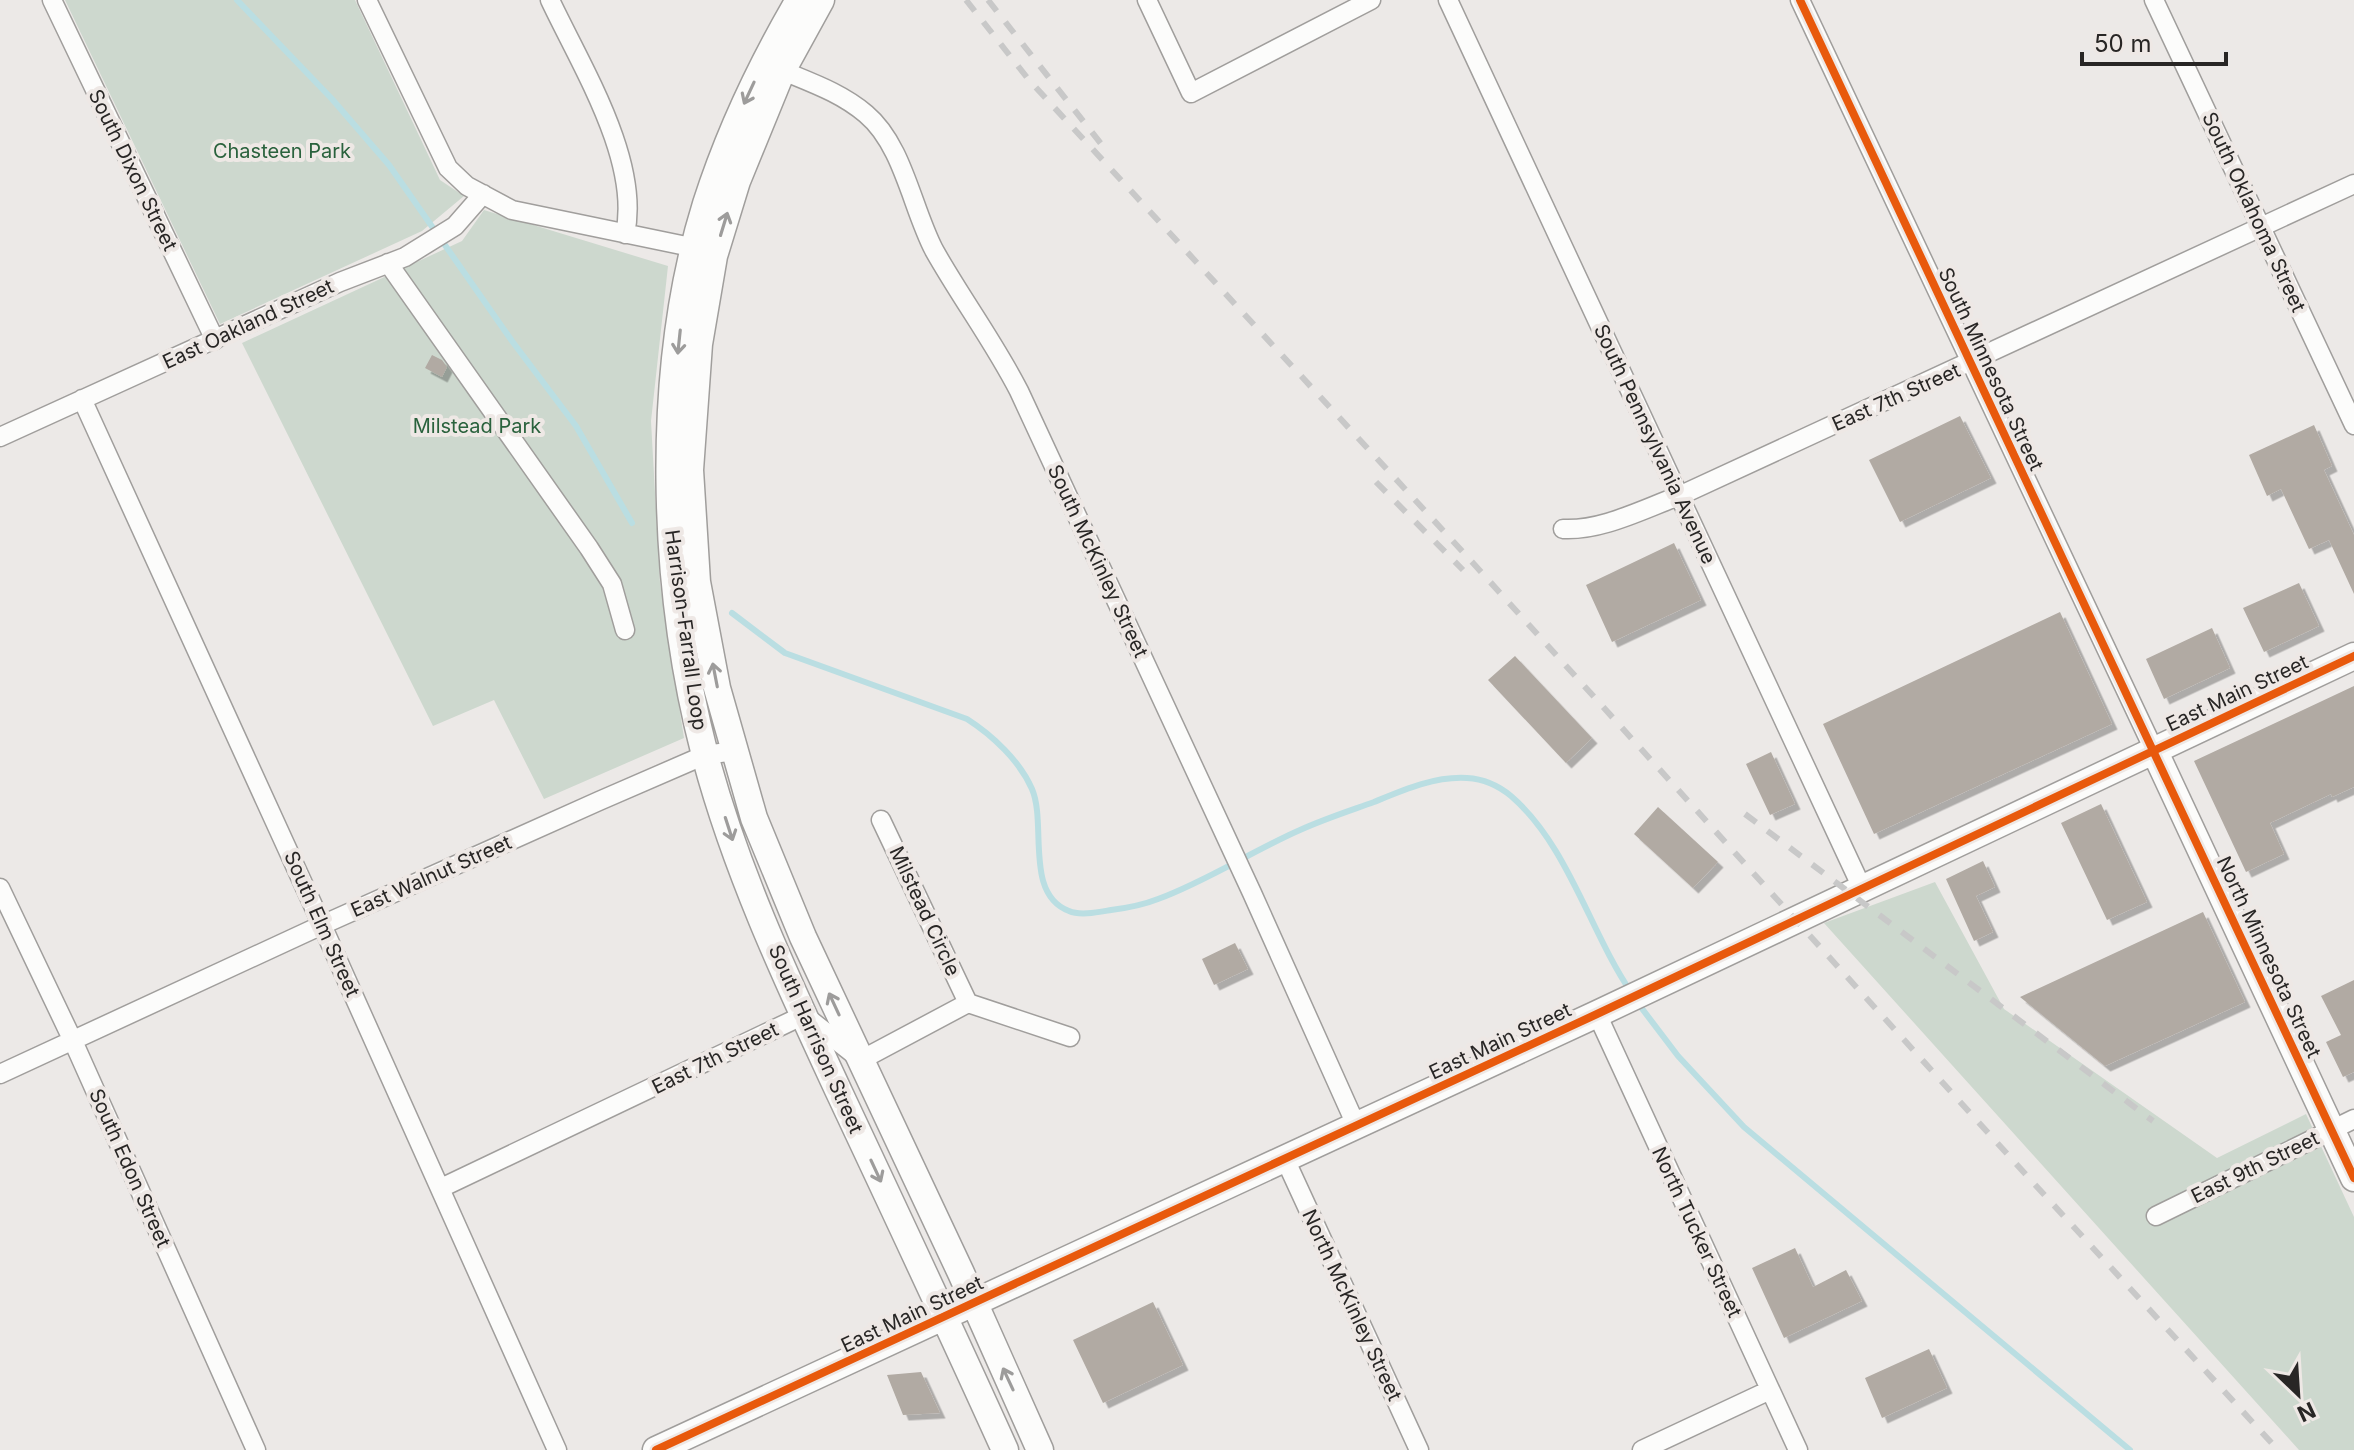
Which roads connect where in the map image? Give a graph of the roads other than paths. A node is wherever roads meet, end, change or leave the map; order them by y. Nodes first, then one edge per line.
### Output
1 (52, 0) edge
2 (367, 0) edge
3 (550, 0) edge
4 (799, 0) edge
5 (821, 0) edge
6 (1147, 0) edge
7 (1371, 0) edge
8 (1448, 0) edge
9 (1800, 0) edge
10 (2154, 0) edge
11 (773, 67) junction
12 (2354, 184) edge
13 (483, 194) junction
14 (2262, 227) junction
15 (625, 234) junction
16 (705, 252) junction
17 (396, 260) junction
18 (215, 340) junction
19 (1970, 364) junction
20 (82, 399) junction
21 (2354, 425) edge
22 (0, 437) edge
23 (1679, 496) junction
24 (1563, 529) dead end
25 (625, 630) dead end
26 (2354, 656) edge
27 (2154, 750) junction
28 (735, 751) junction
29 (705, 755) junction
30 (881, 820) dead end
31 (0, 888) edge
32 (1862, 888) junction
33 (322, 925) junction
34 (968, 1003) junction
35 (1601, 1012) junction
36 (804, 1015) junction
37 (1070, 1037) dead end
38 (73, 1041) junction
39 (861, 1060) junction
40 (0, 1074) edge
41 (2343, 1124) edge
42 (1356, 1125) junction
43 (1285, 1159) junction
44 (2354, 1178) edge
45 (441, 1188) junction
46 (2156, 1216) dead end
47 (974, 1303) junction
48 (944, 1317) junction
49 (1770, 1390) junction
50 (256, 1450) edge
51 (557, 1450) edge
52 (656, 1450) edge
53 (1005, 1450) edge
54 (1040, 1450) edge
55 (1419, 1450) edge
56 (1642, 1450) edge
57 (1798, 1450) edge

1 - 18 street, South Dixon Street
2 - 13 street
3 - 15 street
4 - 11 main road, Harrison-Farrall Loop
5 - 11 main road, Harrison-Farrall Loop
6 - 7 street
8 - 23 street, South Pennsylvania Avenue
9 - 19 street, South Minnesota Street
10 - 14 street, South Oklahoma Street
11 - 16 main road, Harrison-Farrall Loop
11 - 42 street, South McKinley Street
12 - 14 street, East 7th Street
13 - 15 street
13 - 17 street, East Oakland Street
14 - 19 street, East 7th Street
14 - 21 street, South Oklahoma Street
15 - 16 street
28 -> 16 main road, Harrison-Farrall Loop
16 -> 29 main road, Harrison-Farrall Loop
17 - 18 street, East Oakland Street
17 - 25 street
18 - 20 street, East Oakland Street
19 - 23 street, East 7th Street
19 - 27 street, South Minnesota Street
20 - 22 street, East Oakland Street
20 - 33 street, South Elm Street
23 - 24 street, East 7th Street
23 - 32 street, South Pennsylvania Avenue
26 - 27 main road, East Main Street
27 - 32 main road, East Main Street
27 - 41 main road, North Minnesota Street
28 - 29 street, East Walnut Street
39 -> 28 main road, South Harrison Street
29 - 33 street, East Walnut Street
29 -> 36 main road, South Harrison Street
30 - 34 street, Milstead Circle
31 - 38 street, South Edon Street
32 - 35 main road, East Main Street
33 - 38 street, East Walnut Street
33 - 45 street, South Elm Street
34 - 37 street
34 - 39 street
35 - 42 main road, East Main Street
35 - 49 street, North Tucker Street
36 - 39 street, East 7th Street
36 - 45 street, East 7th Street
36 -> 48 main road, South Harrison Street
38 - 40 street, East Walnut Street
38 - 50 street, South Edon Street
39 - 47 main road, South Harrison Street
41 - 44 main road, North Minnesota Street
41 - 46 street, East 9th Street
42 - 43 main road, East Main Street
43 - 47 main road, East Main Street
43 - 55 street, North McKinley Street
45 - 51 street, South Elm Street
47 - 48 main road, East Main Street
54 -> 47 main road, South Harrison Street
48 - 52 main road, East Main Street
48 - 53 main road, South Harrison Street
49 - 56 street
49 - 57 street, North Tucker Street

